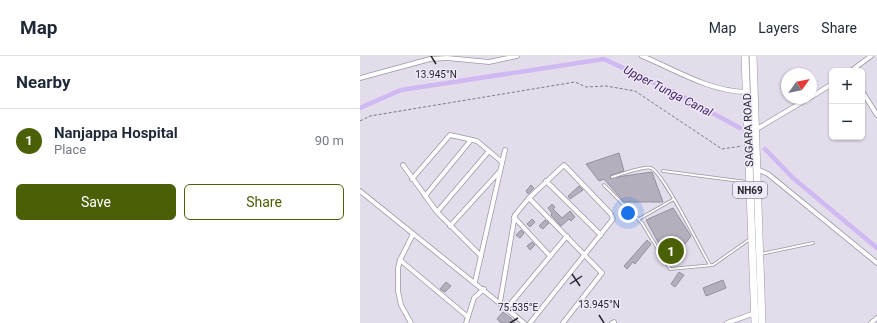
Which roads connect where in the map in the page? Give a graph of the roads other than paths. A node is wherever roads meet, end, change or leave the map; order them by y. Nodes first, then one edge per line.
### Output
1 (517, 56) edge
2 (642, 56) edge
3 (745, 56) edge
4 (752, 56) edge
5 (871, 56) edge
6 (855, 68) edge
7 (360, 78) edge
8 (829, 86) edge
9 (746, 92) junction
10 (817, 94) edge
11 (865, 96) edge
12 (799, 104) edge
13 (877, 115) edge
14 (752, 130) junction
15 (471, 140) junction
16 (505, 150) dead end
17 (489, 151) junction
18 (502, 162) junction
19 (403, 165) dead end
20 (757, 169) junction
21 (500, 171) junction
22 (663, 171) dead end
23 (612, 177) dead end
24 (412, 179) junction
25 (546, 181) junction
26 (749, 182) junction
27 (604, 185) dead end
28 (360, 191) edge
29 (424, 196) junction
30 (529, 198) junction
31 (674, 199) junction
32 (437, 212) junction
33 (514, 217) junction
34 (639, 219) junction
35 (450, 226) junction
36 (413, 234) junction
37 (601, 235) junction
38 (567, 236) junction
39 (752, 237) junction
40 (813, 243) dead end
41 (760, 254) junction
42 (585, 255) junction
43 (481, 256) junction
44 (550, 256) junction
45 (400, 260) junction
46 (877, 263) edge
47 (710, 266) junction
48 (475, 282) junction
49 (484, 289) junction
50 (500, 302) junction
51 (507, 308) junction
52 (755, 313) junction
53 (468, 317) junction
54 (877, 318) edge
55 (522, 322) edge
56 (732, 322) edge
57 (410, 323) edge
58 (466, 323) edge
59 (530, 323) edge
60 (563, 323) edge
61 (727, 323) edge
62 (756, 323) edge
63 (762, 323) edge
64 (871, 323) edge

1 - 7 street
2 - 9 street
3 - 9 highway, SAGARA ROAD / NH69
4 - 14 highway, SAGARA ROAD / NH69
5 - 6 street
8 - 10 street
9 - 14 highway, SAGARA ROAD / NH69
11 - 13 street
12 - 14 street
14 - 20 highway, SAGARA ROAD / NH69
14 - 26 highway, SAGARA ROAD / NH69
15 - 17 street
15 - 24 street
15 - 29 street
16 - 18 street
17 - 18 street
17 - 32 street
18 - 21 street
19 - 24 street
20 - 41 highway, SAGARA ROAD / NH69
20 - 46 street
21 - 35 street
21 - 43 street
22 - 26 lane
23 - 31 lane
24 - 29 street
25 - 30 street
25 - 37 street
25 - 37 street
26 - 39 highway, SAGARA ROAD / NH69
27 - 34 lane
28 - 36 street
29 - 32 street
30 - 33 street
30 - 38 street
31 - 34 lane
31 - 47 lane
32 - 35 street
33 - 44 street
33 - 50 street
34 - 47 lane
35 - 43 street
36 - 45 street
36 - 48 street
37 - 42 street
38 - 42 street
38 - 44 street
39 - 47 lane
39 - 52 highway, SAGARA ROAD / NH69
40 - 41 lane
41 - 63 highway, SAGARA ROAD / NH69
42 - 59 street
42 - 60 street
43 - 48 street
44 - 51 street
45 - 53 street
45 - 57 street
48 - 49 street
49 - 50 street
49 - 53 street
50 - 51 street
51 - 55 street
52 - 56 street
52 - 62 highway, SAGARA ROAD / NH69
53 - 58 street
54 - 64 street
56 - 61 street

